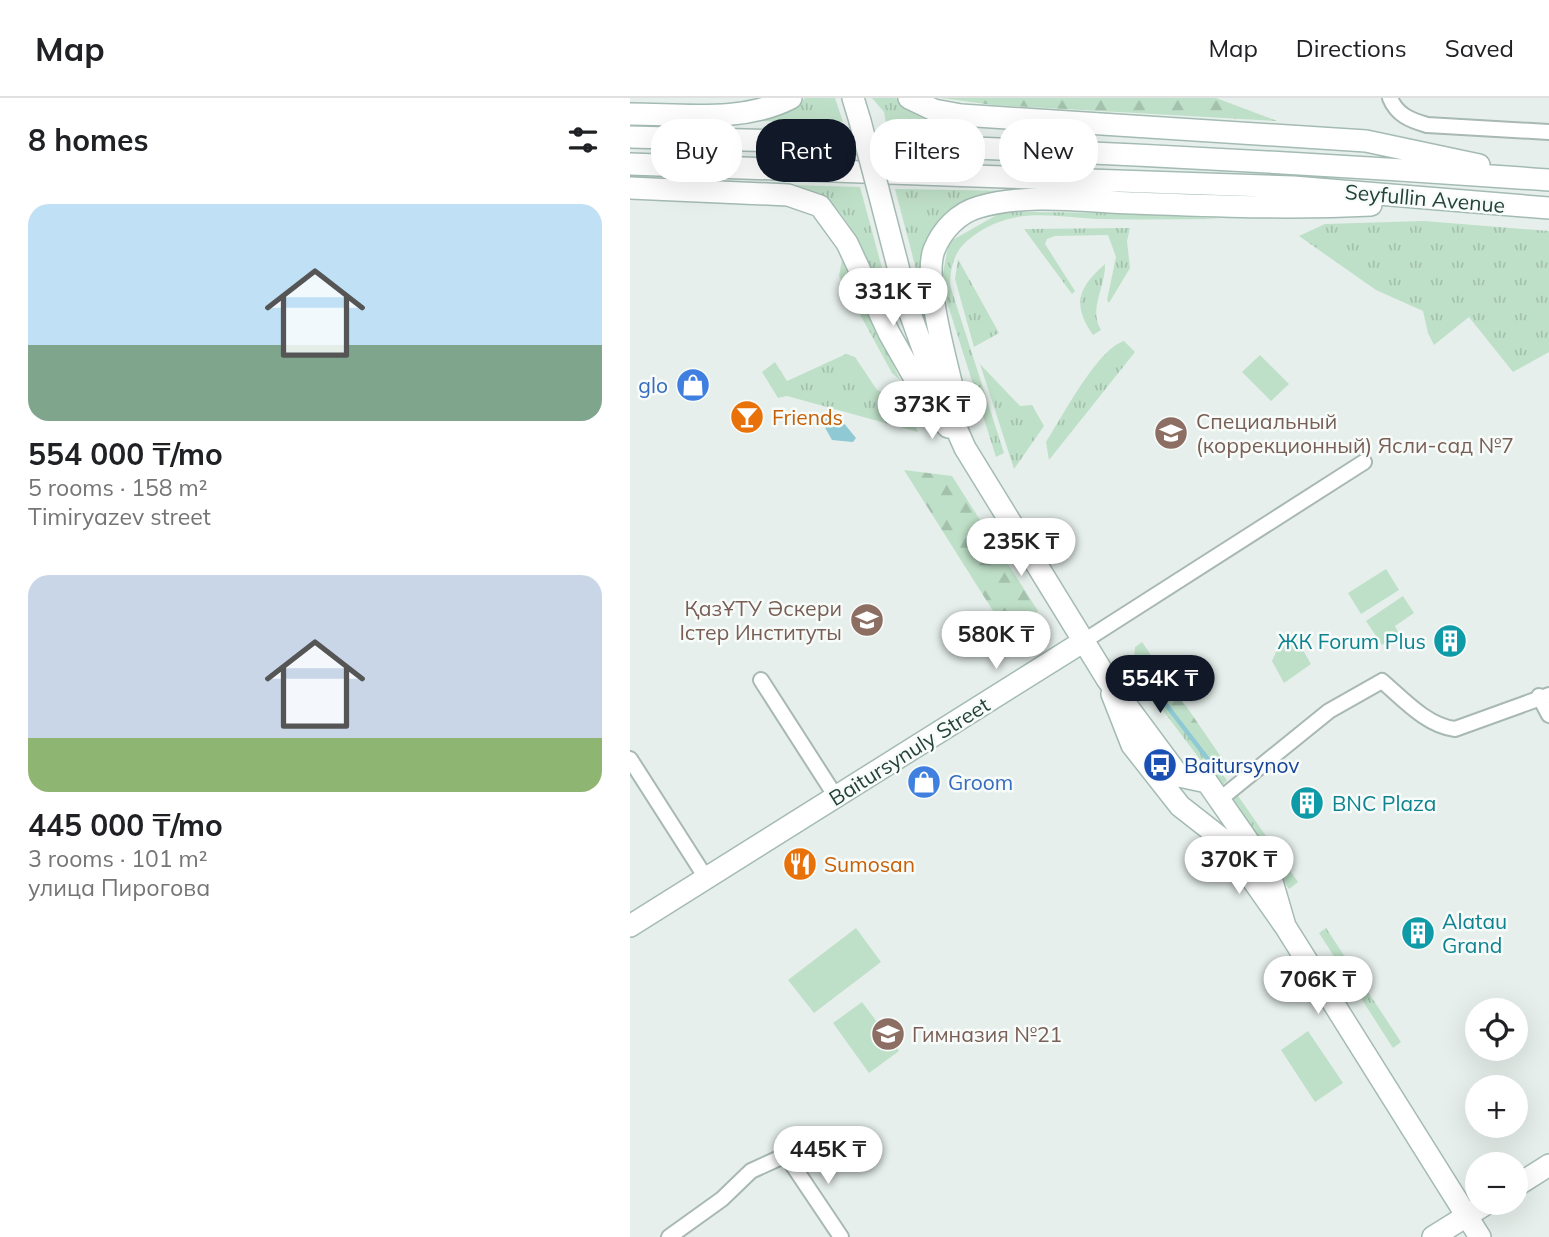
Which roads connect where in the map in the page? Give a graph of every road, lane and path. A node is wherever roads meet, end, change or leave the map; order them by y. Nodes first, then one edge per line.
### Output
1 (791, 98) edge
2 (853, 98) edge
3 (909, 98) edge
4 (1390, 98) edge
5 (630, 114) edge
6 (1549, 132) edge
7 (630, 137) edge
8 (630, 164) edge
9 (1549, 180) edge
10 (630, 188) edge
11 (1448, 201) junction
12 (1549, 208) edge
13 (965, 448) junction
14 (1364, 462) dead end
15 (1084, 641) junction
16 (1107, 679) junction
17 (761, 680) dead end
18 (1544, 696) edge
19 (1549, 715) edge
20 (630, 759) edge
21 (836, 797) junction
22 (1219, 800) junction
23 (706, 878) junction
24 (630, 926) edge
25 (1285, 926) junction
26 (1549, 1166) edge
27 (1528, 1179) edge
28 (1467, 1216) junction
29 (669, 1237) edge
30 (841, 1237) edge
31 (1433, 1237) edge
32 (1480, 1237) edge

1 - 5 main road
2 - 13 main road, bridge
3 - 9 main road
4 - 6 street
7 - 9 main road, Seyfullin Avenue
8 - 11 main road, Seyfullin Avenue
10 - 13 main road
11 - 12 main road, Seyfullin Avenue
11 - 13 main road
13 - 15 main road
14 - 15 street, Baitursynuly Street
15 - 16 main road
15 - 21 main road, Baitursynuly Street
16 - 22 main road
16 - 25 main road
17 - 21 street
18 - 19 street
18 - 22 street
20 - 23 street
21 - 23 main road, Baitursynuly Street
22 - 25 main road
23 - 24 main road, Baitursynuly Street
25 - 28 main road
26 - 27 main road
28 - 31 main road
28 - 32 main road
29 - 30 street

